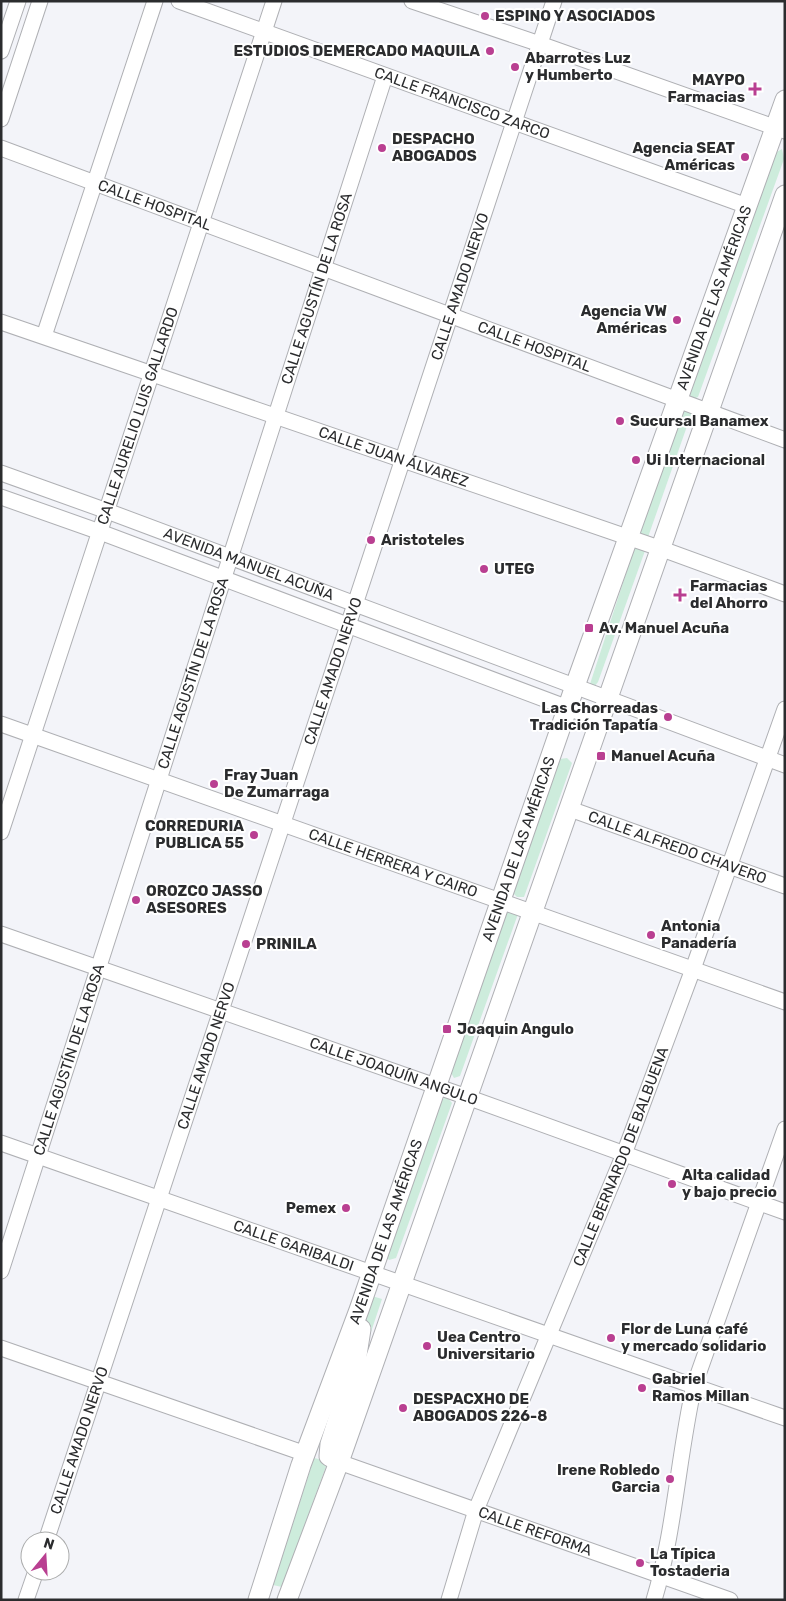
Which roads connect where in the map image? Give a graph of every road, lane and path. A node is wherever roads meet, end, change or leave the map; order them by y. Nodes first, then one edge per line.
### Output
1 (18, 1) edge
2 (40, 1) edge
3 (155, 1) edge
4 (179, 1) edge
5 (274, 1) edge
6 (412, 1) edge
7 (554, 1) edge
8 (264, 32) junction
9 (540, 44) junction
10 (1, 52) edge
11 (385, 76) junction
12 (785, 100) edge
13 (1, 119) edge
14 (514, 122) junction
15 (780, 130) edge
16 (1, 148) edge
17 (94, 183) junction
18 (785, 195) edge
19 (746, 206) junction
20 (781, 218) edge
21 (201, 223) junction
22 (324, 268) junction
23 (451, 315) junction
24 (1, 322) edge
25 (44, 336) junction
26 (152, 374) junction
27 (678, 400) junction
28 (709, 411) junction
29 (276, 417) junction
30 (785, 440) edge
31 (403, 461) junction
32 (2, 477) edge
33 (1, 497) edge
34 (107, 511) junction
35 (100, 532) junction
36 (629, 538) junction
37 (662, 549) junction
38 (231, 559) junction
39 (224, 578) junction
40 (785, 594) edge
41 (355, 604) junction
42 (348, 626) junction
43 (575, 686) junction
44 (607, 699) junction
45 (568, 708) junction
46 (785, 708) edge
47 (600, 720) junction
48 (1, 724) edge
49 (33, 735) junction
50 (768, 759) junction
51 (785, 765) edge
52 (159, 780) junction
53 (570, 809) junction
54 (283, 824) junction
55 (1, 832) edge
56 (729, 866) junction
57 (785, 886) edge
58 (502, 902) junction
59 (532, 912) junction
60 (1, 934) edge
61 (98, 968) junction
62 (693, 969) junction
63 (785, 1002) edge
64 (221, 1012) junction
65 (436, 1088) junction
66 (467, 1097) junction
67 (785, 1129) edge
68 (1, 1143) edge
69 (624, 1154) junction
70 (38, 1156) junction
71 (159, 1198) junction
72 (760, 1203) junction
73 (785, 1212) edge
74 (1, 1271) edge
75 (371, 1273) junction
76 (402, 1283) junction
77 (360, 1310) junction
78 (549, 1335) junction
79 (1, 1348) edge
80 (98, 1382) junction
81 (694, 1386) junction
82 (785, 1418) edge
83 (306, 1454) junction
84 (339, 1462) junction
85 (476, 1510) junction
86 (49, 1531) edge
87 (661, 1576) junction
88 (33, 1581) edge
89 (26, 1600) edge
90 (258, 1600) edge
91 (287, 1600) edge
92 (449, 1600) edge
93 (654, 1600) edge
94 (730, 1600) edge

1 - 10 street
2 - 13 street
3 - 17 street
4 - 8 street, CALLE FRANCISCO ZARCO
5 - 8 street, CALLE AURELIO LUIS GALLARDO
6 - 9 street
7 - 9 street, CALLE AMADO NERVO
8 - 11 street, CALLE FRANCISCO ZARCO
8 - 21 street, CALLE AURELIO LUIS GALLARDO
9 - 14 street, CALLE AMADO NERVO
9 - 15 street
11 - 14 street, CALLE FRANCISCO ZARCO
11 - 22 street, CALLE AGUSTÍN DE LA ROSA
12 - 15 main road, AVENIDA DE LAS AMÉRICAS
14 - 19 street, CALLE FRANCISCO ZARCO
14 - 23 street, CALLE AMADO NERVO
15 - 19 main road, AVENIDA DE LAS AMÉRICAS
16 - 17 street, CALLE HOSPITAL
17 - 21 street, CALLE HOSPITAL
17 - 25 street
18 - 20 main road, AVENIDA DE LAS AMÉRICAS
19 - 27 main road, AVENIDA DE LAS AMÉRICAS
20 - 28 main road, AVENIDA DE LAS AMÉRICAS
21 - 22 street, CALLE HOSPITAL
21 - 26 street, CALLE AURELIO LUIS GALLARDO
22 - 23 street, CALLE HOSPITAL
22 - 29 street, CALLE AGUSTÍN DE LA ROSA
23 - 27 street, CALLE HOSPITAL
23 - 31 street, CALLE AMADO NERVO
24 - 25 street, CALLE JUAN ÁLVAREZ
25 - 26 street, CALLE JUAN ÁLVAREZ
26 - 29 street, CALLE JUAN ÁLVAREZ
26 - 34 street, CALLE AURELIO LUIS GALLARDO
27 - 28 street, CALLE HOSPITAL
27 - 36 main road, AVENIDA DE LAS AMÉRICAS
28 - 30 street, CALLE HOSPITAL
28 - 37 main road, AVENIDA DE LAS AMÉRICAS
29 - 31 street, CALLE JUAN ÁLVAREZ
29 - 38 street, CALLE AGUSTÍN DE LA ROSA
31 - 36 street, CALLE JUAN ÁLVAREZ
31 - 41 street, CALLE AMADO NERVO
32 - 34 street, AVENIDA MANUEL ACUÑA
33 - 35 street, AVENIDA MANUEL ACUÑA
34 - 35 street, CALLE AURELIO LUIS GALLARDO
34 - 38 street, AVENIDA MANUEL ACUÑA
35 - 39 street, AVENIDA MANUEL ACUÑA
35 - 49 street, CALLE AURELIO LUIS GALLARDO
36 - 37 street, CALLE JUAN ÁLVAREZ
36 - 43 main road, AVENIDA DE LAS AMÉRICAS
37 - 40 street, CALLE JUAN ÁLVAREZ
37 - 44 main road, AVENIDA DE LAS AMÉRICAS
38 - 39 street, CALLE AGUSTÍN DE LA ROSA
38 - 41 street, AVENIDA MANUEL ACUÑA
39 - 42 street, AVENIDA MANUEL ACUÑA
39 - 52 street, CALLE AGUSTÍN DE LA ROSA
41 - 42 street, CALLE AMADO NERVO
41 - 43 street, AVENIDA MANUEL ACUÑA
42 - 45 street, AVENIDA MANUEL ACUÑA
42 - 54 street, CALLE AMADO NERVO
43 - 44 street, AVENIDA MANUEL ACUÑA
43 - 45 main road, AVENIDA DE LAS AMÉRICAS
44 - 47 main road, AVENIDA DE LAS AMÉRICAS
44 - 50 street, AVENIDA MANUEL ACUÑA
45 - 47 street, AVENIDA MANUEL ACUÑA
45 - 58 main road, AVENIDA DE LAS AMÉRICAS
46 - 50 street, CALLE BERNARDO DE BALBUENA
47 - 53 main road, AVENIDA DE LAS AMÉRICAS
48 - 49 street, CALLE HERRERA Y CAIRO
49 - 52 street, CALLE HERRERA Y CAIRO
49 - 55 street, CALLE AURELIO LUIS GALLARDO
50 - 51 street, AVENIDA MANUEL ACUÑA
50 - 56 street, CALLE BERNARDO DE BALBUENA
52 - 54 street, CALLE HERRERA Y CAIRO
52 - 61 street, CALLE AGUSTÍN DE LA ROSA
53 - 56 street, CALLE ALFREDO CHAVERO
53 - 59 main road, AVENIDA DE LAS AMÉRICAS
54 - 58 street, CALLE HERRERA Y CAIRO
54 - 64 street, CALLE AMADO NERVO
56 - 57 street, CALLE ALFREDO CHAVERO
56 - 62 street, CALLE BERNARDO DE BALBUENA
58 - 59 street, CALLE HERRERA Y CAIRO
58 - 65 main road, AVENIDA DE LAS AMÉRICAS
59 - 62 street, CALLE HERRERA Y CAIRO
59 - 66 main road, AVENIDA DE LAS AMÉRICAS
60 - 61 street, CALLE JOAQUÍN ANGULO
61 - 64 street, CALLE JOAQUÍN ANGULO
61 - 70 street, CALLE AGUSTÍN DE LA ROSA
62 - 63 street, CALLE HERRERA Y CAIRO
62 - 69 street, CALLE BERNARDO DE BALBUENA
64 - 65 street, CALLE JOAQUÍN ANGULO
64 - 71 street, CALLE AMADO NERVO
65 - 66 street, CALLE JOAQUÍN ANGULO
65 - 75 main road, AVENIDA DE LAS AMÉRICAS
66 - 69 street, CALLE JOAQUÍN ANGULO
66 - 76 main road, AVENIDA DE LAS AMÉRICAS
67 - 72 street
68 - 70 street, CALLE GARIBALDI
69 - 72 street, CALLE JOAQUÍN ANGULO
69 - 78 street, CALLE BERNARDO DE BALBUENA
70 - 71 street, CALLE GARIBALDI
70 - 74 street, CALLE AGUSTÍN DE LA ROSA
71 - 75 street, CALLE GARIBALDI
71 - 80 street, CALLE AMADO NERVO
72 - 73 street, CALLE JOAQUÍN ANGULO
72 - 81 street
75 - 76 street, CALLE GARIBALDI
75 - 77 main road, AVENIDA DE LAS AMÉRICAS
76 - 78 street, CALLE GARIBALDI
76 - 84 main road, AVENIDA DE LAS AMÉRICAS
77 - 83 main road, AVENIDA DE LAS AMÉRICAS
77 - 84 main road
78 - 81 street, CALLE GARIBALDI
78 - 85 street, CALLE BERNARDO DE BALBUENA
79 - 80 street
80 - 83 street
80 - 86 street, CALLE AMADO NERVO
81 - 82 street, CALLE GARIBALDI
81 - 87 street
83 - 90 main road, AVENIDA DE LAS AMÉRICAS
84 - 85 street, CALLE REFORMA
84 - 91 main road, AVENIDA DE LAS AMÉRICAS
85 - 87 street, CALLE REFORMA
85 - 92 street, CALLE BERNARDO DE BALBUENA
87 - 93 street
87 - 94 street, CALLE REFORMA
88 - 89 street

